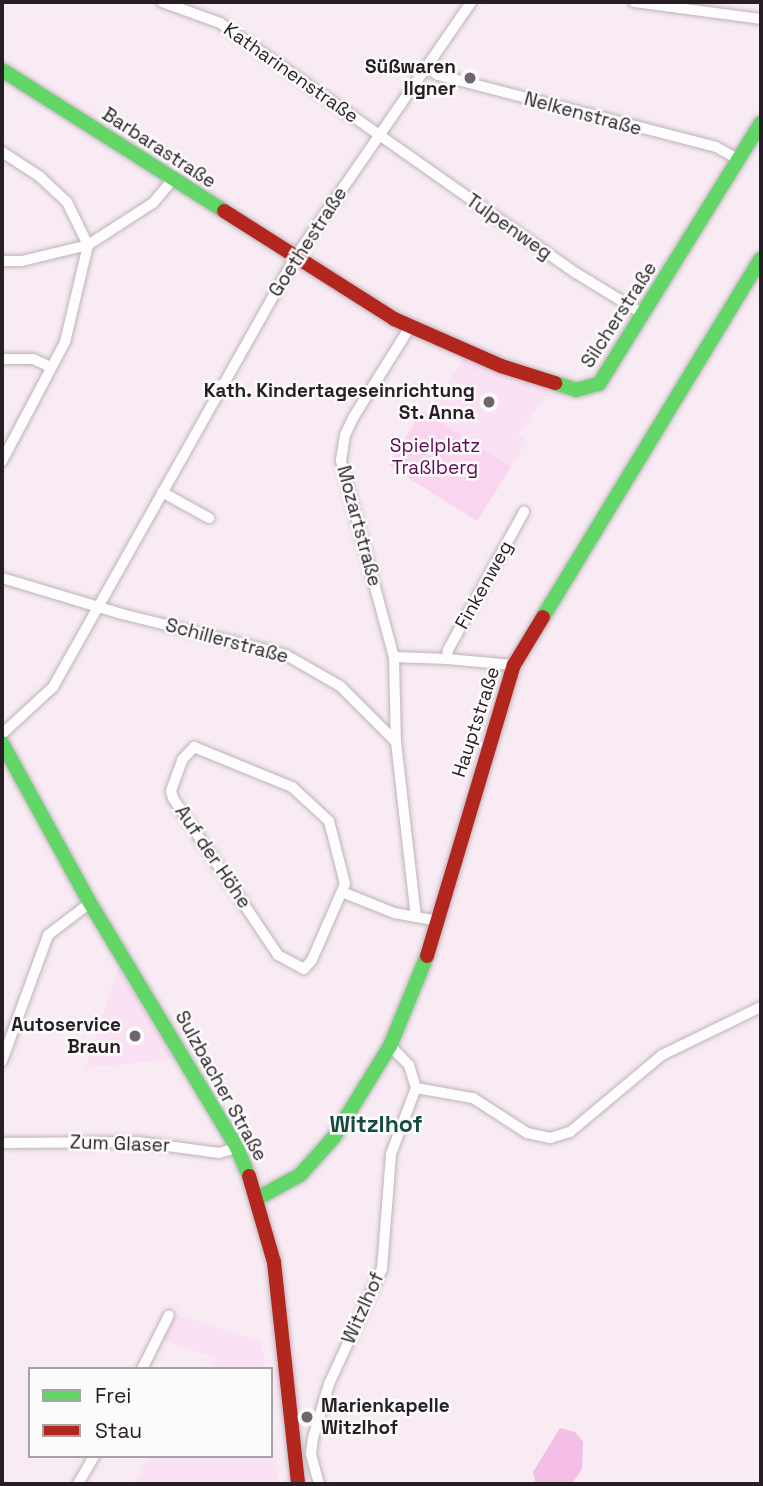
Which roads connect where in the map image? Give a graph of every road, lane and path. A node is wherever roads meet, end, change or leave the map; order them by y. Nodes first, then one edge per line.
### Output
1 (162, 2) edge
2 (471, 2) edge
3 (634, 2) edge
4 (761, 19) edge
5 (426, 68) junction
6 (2, 70) edge
7 (761, 123) edge
8 (379, 135) junction
9 (2, 152) edge
10 (739, 160) junction
11 (173, 179) junction
12 (88, 245) junction
13 (294, 259) junction
14 (761, 259) edge
15 (2, 261) edge
16 (643, 314) junction
17 (410, 327) junction
18 (2, 359) edge
19 (51, 367) junction
20 (2, 461) edge
21 (162, 492) junction
22 (524, 512) dead end
23 (209, 518) dead end
24 (2, 578) edge
25 (98, 606) junction
26 (394, 657) junction
27 (447, 659) junction
28 (514, 665) junction
29 (2, 734) edge
30 (396, 742) junction
31 (2, 743) edge
32 (342, 892) junction
33 (90, 903) junction
34 (416, 917) junction
35 (439, 921) junction
36 (761, 1006) edge
37 (390, 1046) junction
38 (2, 1061) edge
39 (416, 1088) junction
40 (2, 1143) edge
41 (237, 1148) junction
42 (258, 1198) junction
43 (169, 1315) dead end
44 (143, 1367) edge
45 (93, 1458) edge
46 (78, 1484) edge
47 (298, 1484) edge
48 (319, 1484) edge

1 - 8 street, Katharinenstraße
2 - 5 street, Goethestraße
3 - 4 street
5 - 8 street, Goethestraße
5 - 10 street, Nelkenstraße
6 - 11 street, Barbarastraße
7 - 10 street, Silcherstraße
8 - 13 street, Goethestraße
8 - 16 street, Tulpenweg
9 - 12 street
10 - 16 street, Silcherstraße
11 - 12 street
11 - 13 street, Barbarastraße
12 - 15 street
12 - 19 street
13 - 17 street, Silcherstraße
13 - 21 street, Goethestraße
14 - 28 street, Hauptstraße
16 - 17 street, Silcherstraße
17 - 26 street, Mozartstraße
18 - 19 street
19 - 20 street
21 - 23 street
21 - 25 street, Goethestraße
22 - 27 street, Finkenweg
24 - 25 street, Schillerstraße
25 - 29 street, Goethestraße
25 - 30 street, Schillerstraße
26 - 27 street, Finkenweg
26 - 30 street, Mozartstraße
27 - 28 street, Finkenweg
28 - 35 street, Hauptstraße
30 - 34 street
31 - 33 street, Sulzbacher Straße
32 - 32 street, Auf der Höhe
32 - 34 street
33 - 38 street
33 - 41 street, Sulzbacher Straße
34 - 35 street
35 - 37 street, Hauptstraße
36 - 39 street
37 - 39 street
37 - 42 street, Hauptstraße
39 - 48 street, Witzlhof
40 - 41 street, Zum Glaser
41 - 42 street, Sulzbacher Straße
42 - 47 street, Sulzbacher Straße
43 - 44 street
45 - 46 street

